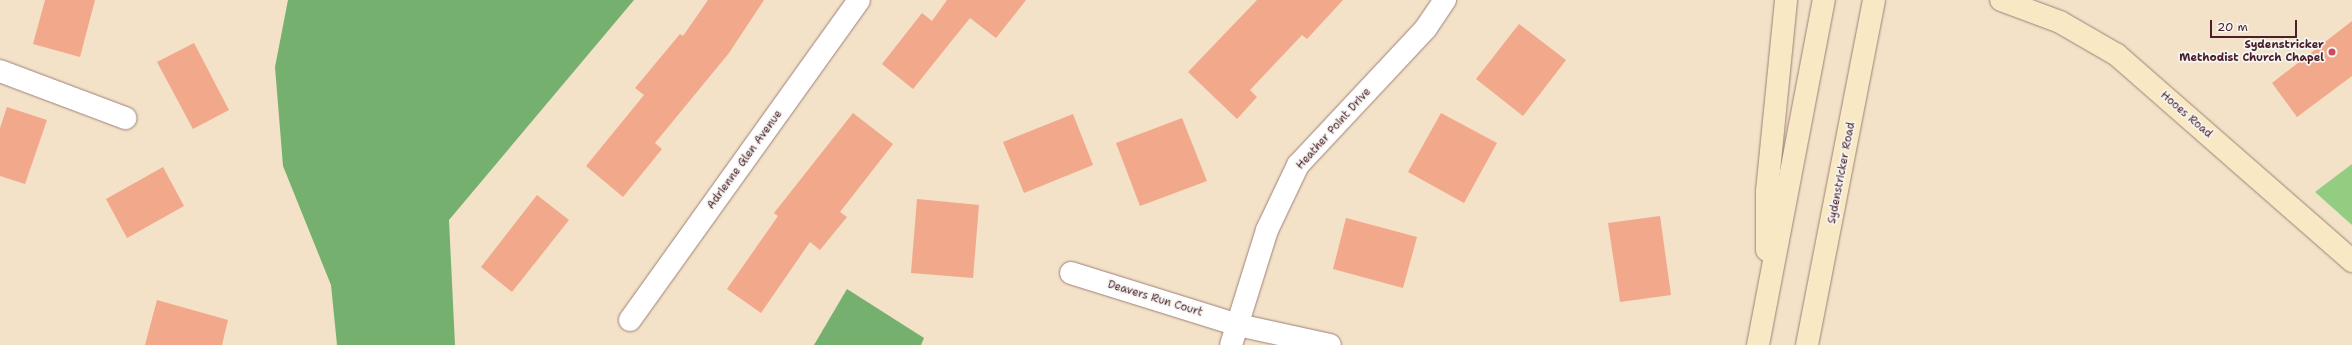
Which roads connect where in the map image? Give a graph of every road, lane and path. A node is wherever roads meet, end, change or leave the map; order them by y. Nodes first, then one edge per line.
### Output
1 (859, 0) edge
2 (1446, 0) edge
3 (1786, 0) edge
4 (1824, 0) edge
5 (1874, 0) edge
6 (2001, 0) edge
7 (0, 71) edge
8 (125, 118) dead end
9 (2352, 262) edge
10 (1071, 273) dead end
11 (1767, 307) junction
12 (630, 320) dead end
13 (1235, 335) edge
14 (1330, 345) edge
15 (1758, 345) edge
16 (1807, 345) edge

1 - 12 street, Adrienne Glen Avenue
2 - 13 street, Heather Point Drive
3 - 11 main road
4 - 11 main road
5 - 16 main road, Sydenstricker Road
6 - 9 main road, Hooes Road
7 - 8 street
10 - 13 street, Deavers Run Court
11 - 15 main road
13 - 14 street, Deavers Run Court

